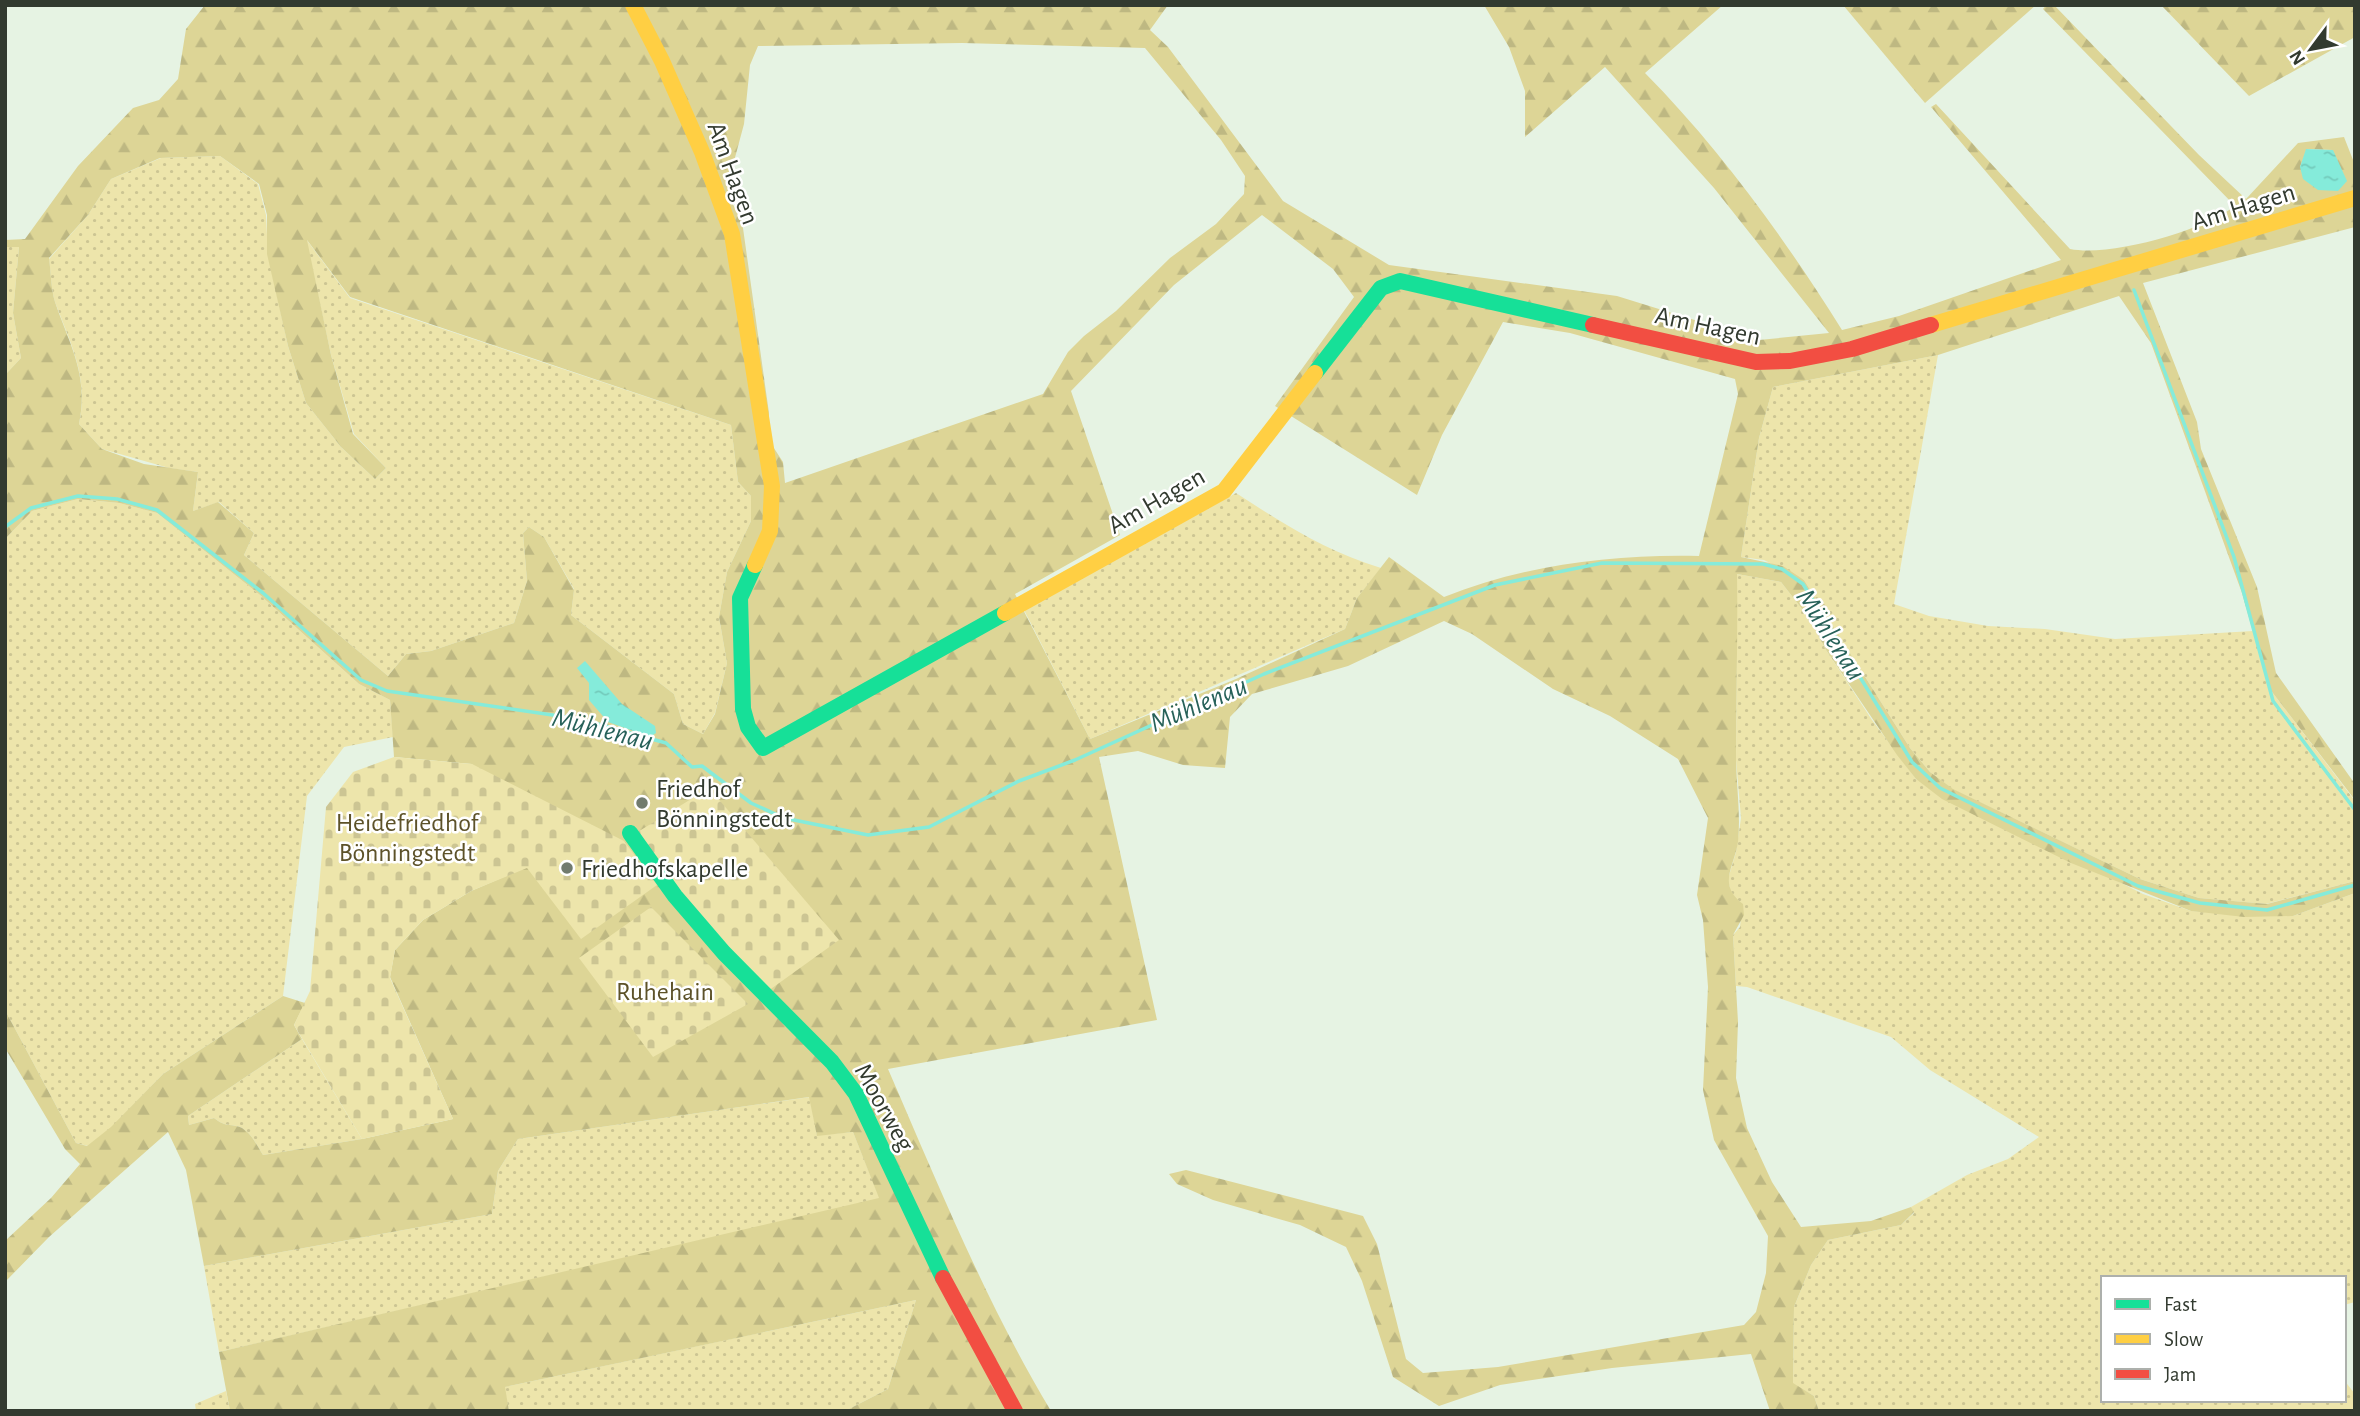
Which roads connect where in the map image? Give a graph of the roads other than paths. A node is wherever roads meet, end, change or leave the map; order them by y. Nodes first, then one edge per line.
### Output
1 (633, 5) edge
2 (2355, 198) edge
3 (630, 833) dead end
4 (1015, 1411) edge

1 - 2 street, Am Hagen
3 - 4 street, Moorweg

